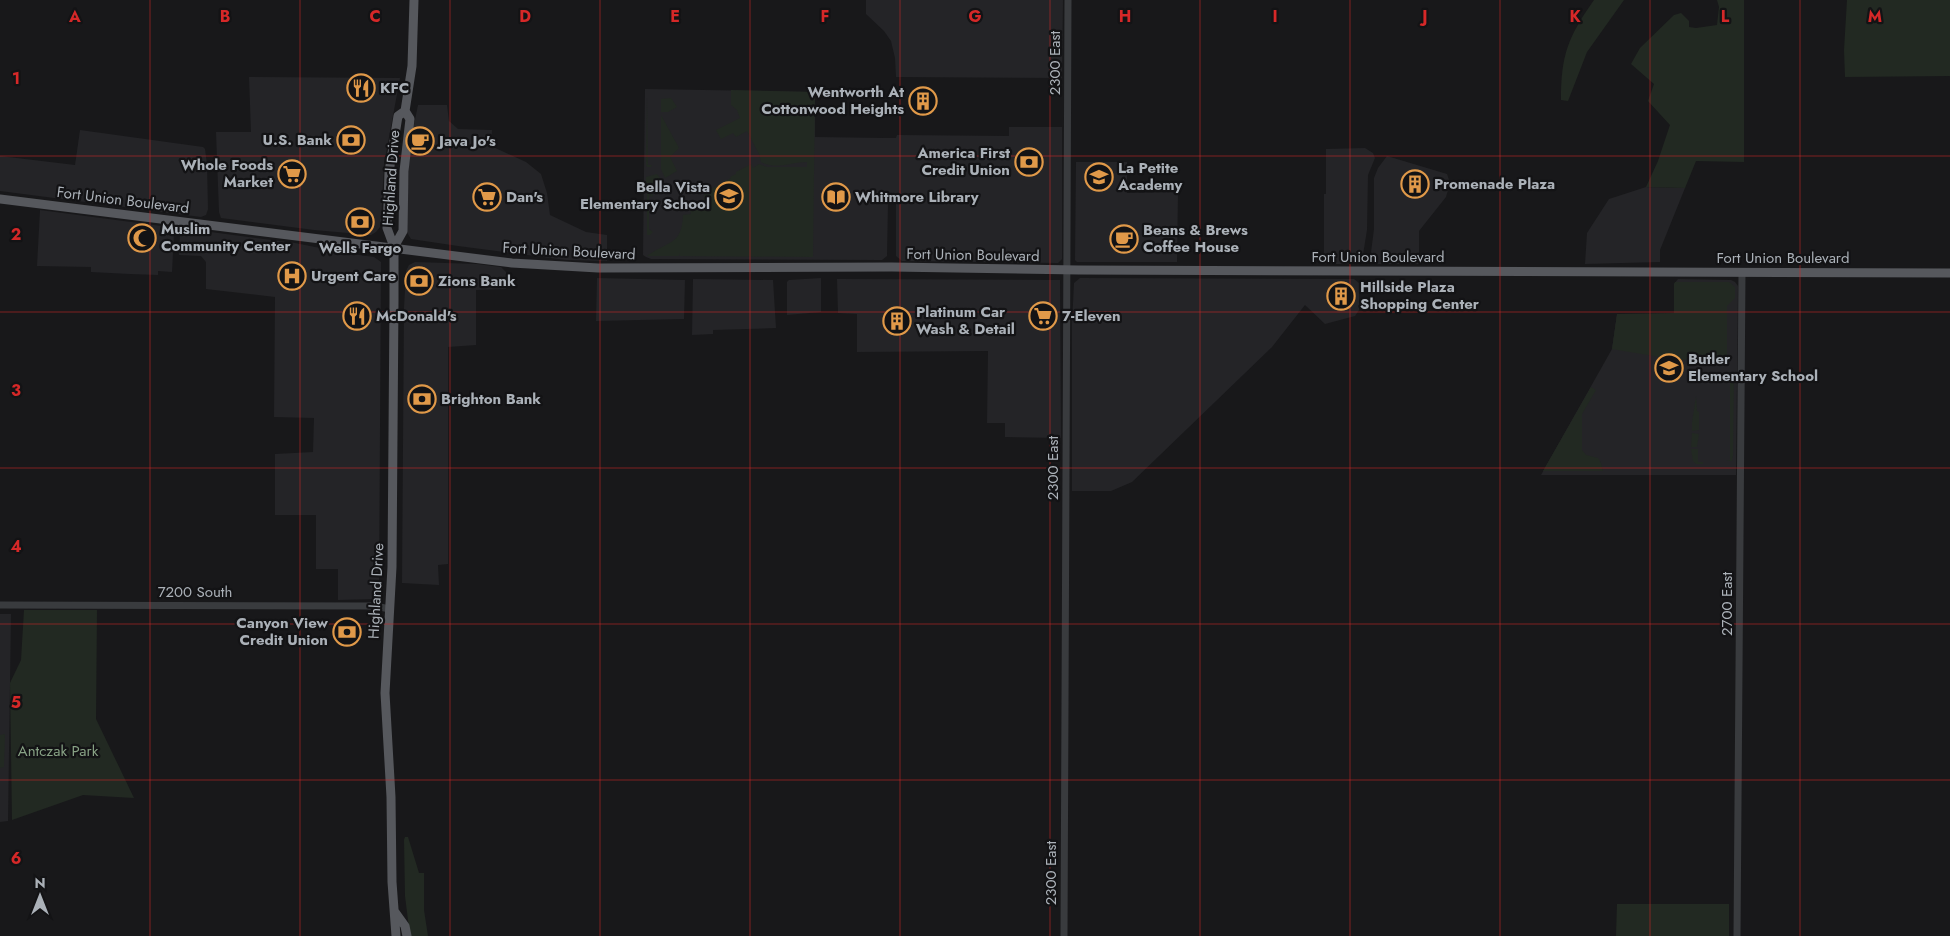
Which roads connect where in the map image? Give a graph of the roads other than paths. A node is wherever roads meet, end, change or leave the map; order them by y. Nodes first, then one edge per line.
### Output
1 (414, 0) edge
2 (1068, 0) edge
3 (405, 111) junction
4 (0, 199) edge
5 (394, 247) junction
6 (1068, 270) junction
7 (1742, 272) junction
8 (1950, 273) edge
9 (0, 605) edge
10 (389, 609) junction
11 (394, 911) junction
12 (396, 936) edge
13 (407, 936) edge
14 (1064, 936) edge
15 (1737, 936) edge

1 - 3 main road, Highland Drive
2 - 6 street, 2300 East
3 - 5 main road, Highland Drive
3 - 5 main road, Highland Drive
4 - 5 main road, Fort Union Boulevard
5 - 6 main road, Fort Union Boulevard
5 - 10 main road, Highland Drive
6 - 7 main road, Fort Union Boulevard
6 - 14 street, 2300 East
7 - 8 main road, Fort Union Boulevard
7 - 15 street, 2700 East
9 - 10 street, 7200 South
10 - 11 main road, Highland Drive
11 - 12 main road, Highland Drive
11 - 13 main road

